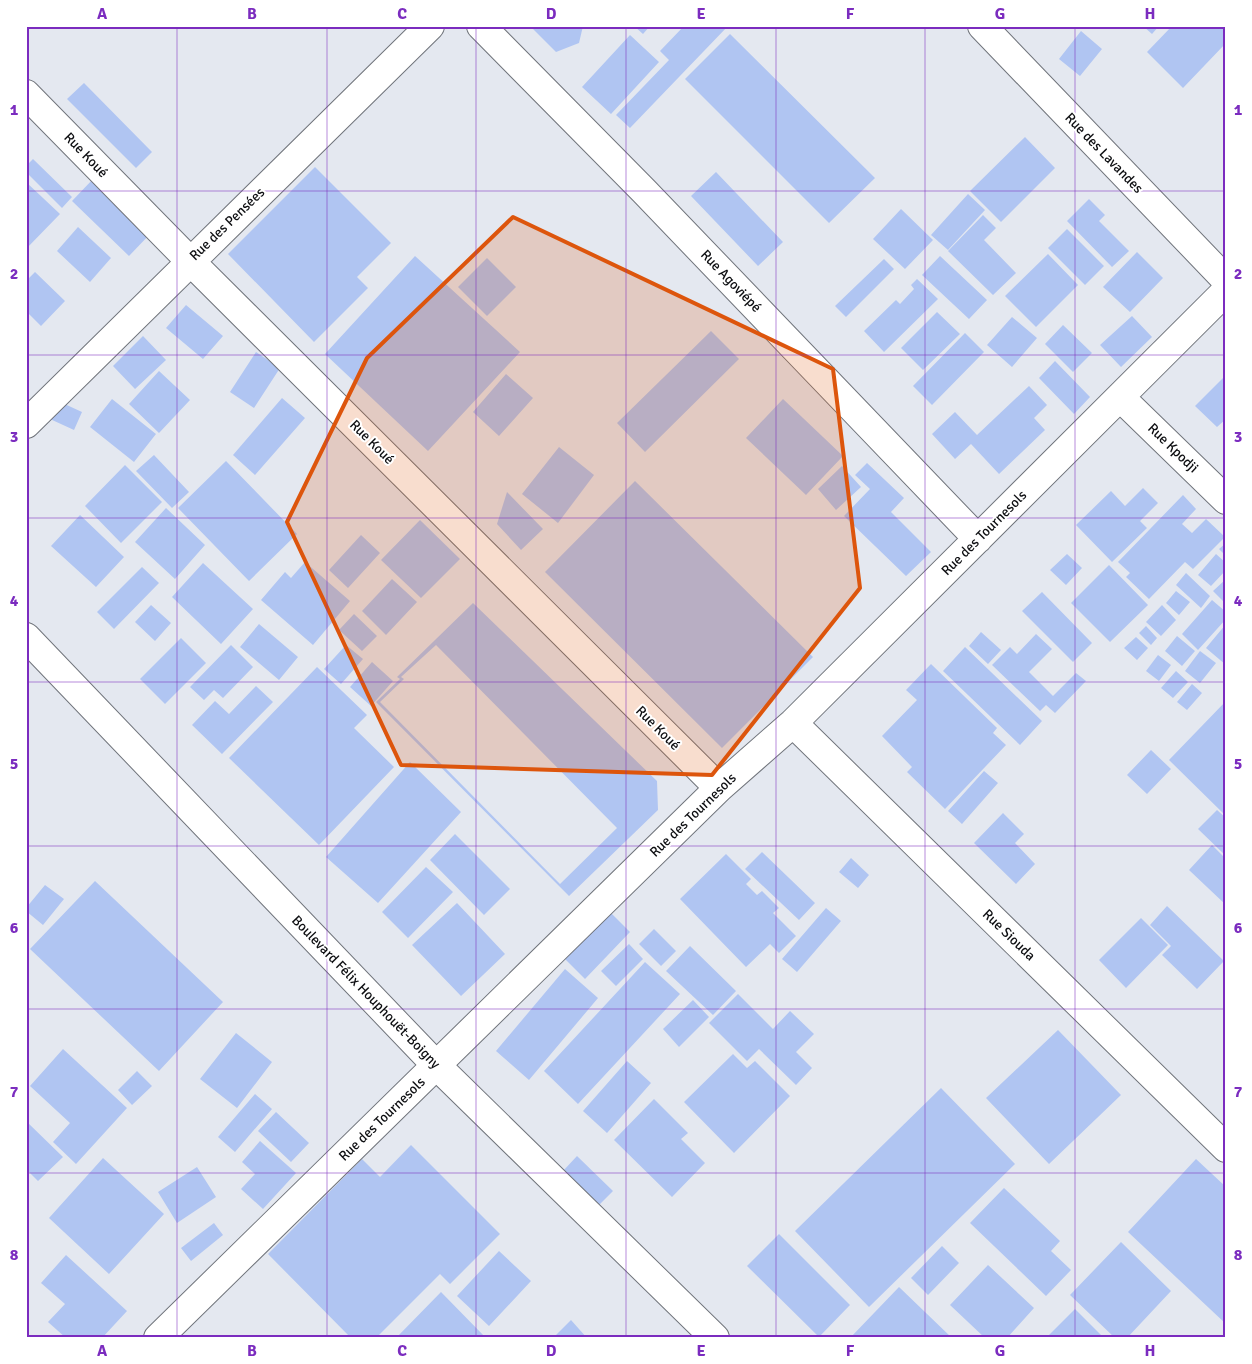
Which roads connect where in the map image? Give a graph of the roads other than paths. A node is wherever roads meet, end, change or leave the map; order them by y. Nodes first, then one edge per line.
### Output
1 (430, 26) edge
2 (480, 26) edge
3 (982, 26) edge
4 (26, 94) edge
5 (190, 261) junction
6 (1226, 280) edge
7 (1226, 291) edge
8 (1120, 396) junction
9 (26, 424) edge
10 (1226, 500) edge
11 (978, 539) junction
12 (26, 637) edge
13 (792, 723) junction
14 (719, 788) junction
15 (437, 1066) junction
16 (1226, 1148) edge
17 (158, 1338) edge
18 (715, 1338) edge

1 - 5 street, Rue des Pensées
2 - 11 street, Rue Agoviépé
3 - 6 street, Rue des Lavandes
4 - 5 street, Rue Koué
5 - 9 street, Rue des Pensées
5 - 14 street, Rue Koué
7 - 8 street, Rue des Tournesols
8 - 10 street, Rue Kpodji
8 - 11 street, Rue des Tournesols
11 - 13 street, Rue des Tournesols
12 - 15 street, Boulevard Félix Houphouët-Boigny
13 - 14 street, Rue des Tournesols
13 - 16 street, Rue Siouda
14 - 15 street, Rue des Tournesols
15 - 17 street, Rue des Tournesols
15 - 18 street, Boulevard Félix Houphouët-Boigny

